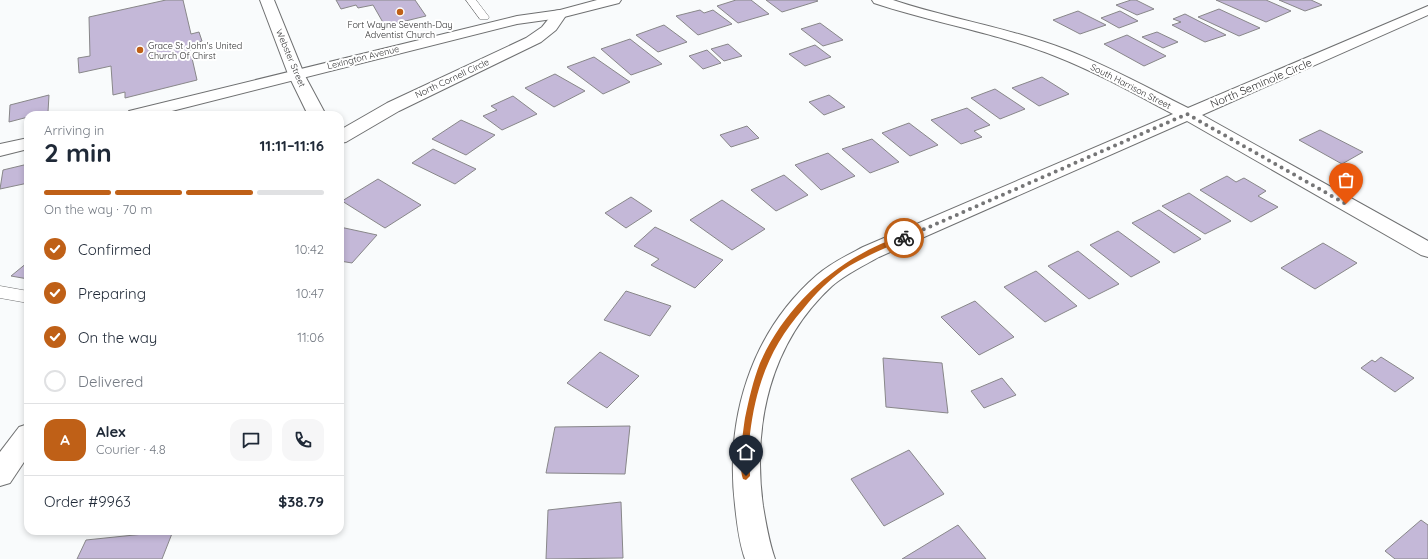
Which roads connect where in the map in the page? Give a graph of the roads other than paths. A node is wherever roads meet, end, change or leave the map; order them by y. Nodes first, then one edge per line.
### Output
1 (267, 0) edge
2 (471, 0) edge
3 (614, 0) edge
4 (879, 0) edge
5 (1428, 10) edge
6 (560, 14) junction
7 (484, 16) dead end
8 (296, 74) junction
9 (151, 111) edge
10 (315, 111) edge
11 (1187, 114) junction
12 (344, 133) edge
13 (24, 144) edge
14 (0, 150) edge
15 (1428, 250) edge
16 (0, 292) edge
17 (24, 296) edge
18 (24, 441) edge
19 (0, 474) edge
20 (760, 559) edge

1 - 8 street, Webster Street
2 - 7 lane
3 - 6 street, Lexington Avenue
4 - 11 street, South Harrison Street
5 - 11 street, North Seminole Circle
6 - 8 street, Lexington Avenue
6 - 12 street, North Cornell Circle
8 - 9 street, Lexington Avenue
8 - 10 street, Webster Street
11 - 15 street, South Harrison Street
11 - 20 street, North Seminole Circle
13 - 14 street
16 - 17 lane
18 - 19 street

